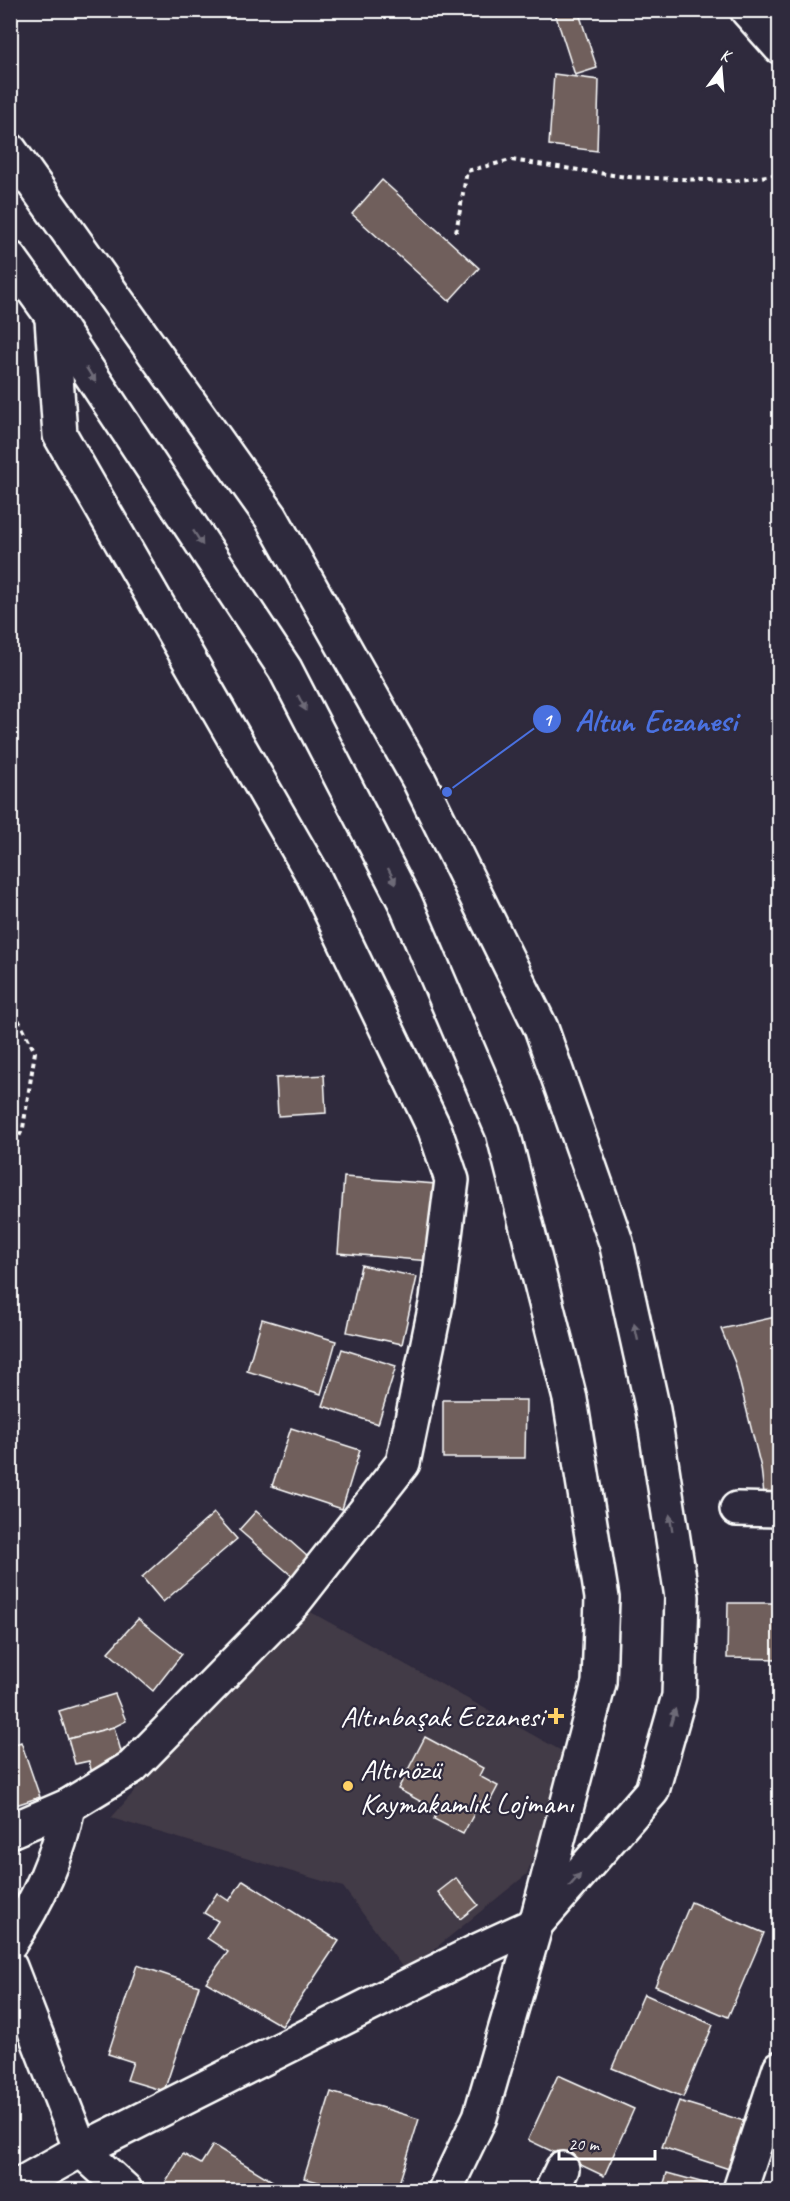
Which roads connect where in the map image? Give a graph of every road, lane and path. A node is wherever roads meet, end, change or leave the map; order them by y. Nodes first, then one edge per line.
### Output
1 (747, 10) edge
2 (780, 47) edge
3 (10, 150) edge
4 (780, 174) edge
5 (456, 232) dead end
6 (10, 258) edge
7 (52, 316) junction
8 (10, 1004) edge
9 (10, 1155) edge
10 (737, 1509) dead end
11 (780, 1510) edge
12 (68, 1806) junction
13 (10, 1831) edge
14 (536, 1924) junction
15 (10, 1943) edge
16 (10, 1967) edge
17 (780, 2068) edge
18 (81, 2150) junction
19 (10, 2190) edge
20 (125, 2190) edge
21 (445, 2190) edge
22 (740, 2190) edge

1 - 2 street
14 -> 3 street
4 - 5 path
6 - 7 street
7 - 12 street
7 -> 14 street
8 - 9 path
10 - 11 street
12 - 13 street
12 - 15 street
14 - 18 street
14 - 21 street
16 - 18 street
17 - 22 street
18 - 19 street
18 - 20 street

